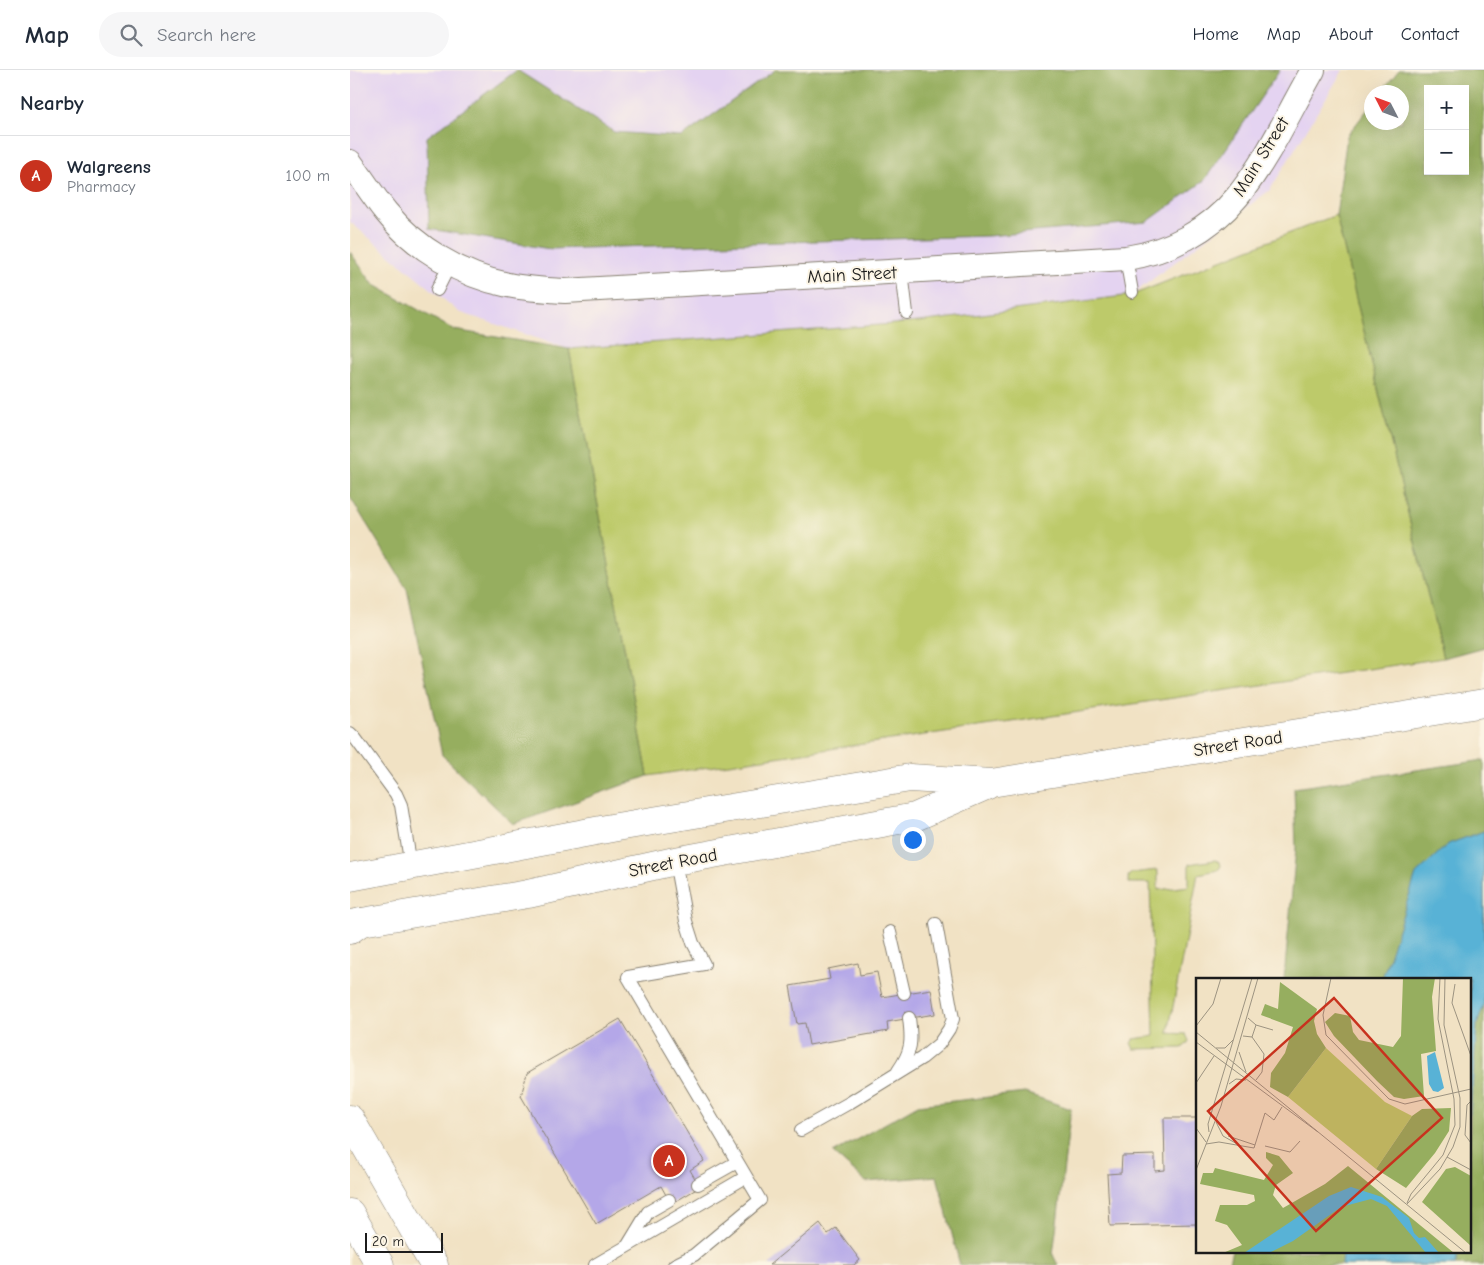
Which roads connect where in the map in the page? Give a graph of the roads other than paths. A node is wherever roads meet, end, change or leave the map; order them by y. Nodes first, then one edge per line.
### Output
1 (1313, 70) edge
2 (350, 162) edge
3 (1126, 258) junction
4 (450, 264) junction
5 (902, 272) junction
6 (437, 290) dead end
7 (1132, 292) dead end
8 (907, 313) dead end
9 (1484, 703) edge
10 (350, 733) edge
11 (991, 783) junction
12 (675, 861) junction
13 (411, 866) junction
14 (350, 877) edge
15 (936, 924) dead end
16 (354, 926) edge
17 (890, 932) dead end
18 (904, 993) dead end
19 (910, 1018) dead end
20 (895, 1075) junction
21 (350, 1119) edge
22 (801, 1130) dead end
23 (737, 1162) junction
24 (746, 1177) junction
25 (698, 1184) dead end
26 (669, 1200) dead end
27 (350, 1213) edge
28 (626, 1247) junction
29 (691, 1260) edge
30 (380, 1265) edge
31 (434, 1265) edge
32 (595, 1265) edge
33 (674, 1265) edge

1 - 3 street, Main Street
2 - 4 street, Main Street
3 - 5 street, Main Street
3 - 7 lane
4 - 5 street, Main Street
4 - 6 lane
5 - 8 lane
9 - 11 main road, Street Road
10 - 13 lane
11 - 12 main road, Street Road
11 - 13 main road, Street Road
12 - 16 main road, Street Road
12 - 23 lane
13 - 14 main road, Street Road
15 - 20 lane
17 - 18 lane
19 - 20 lane
20 - 22 lane
21 - 31 main road
23 - 24 lane
23 - 25 lane
24 - 28 lane
24 - 29 lane
26 - 28 lane
27 - 30 main road
28 - 32 lane
29 - 33 lane

